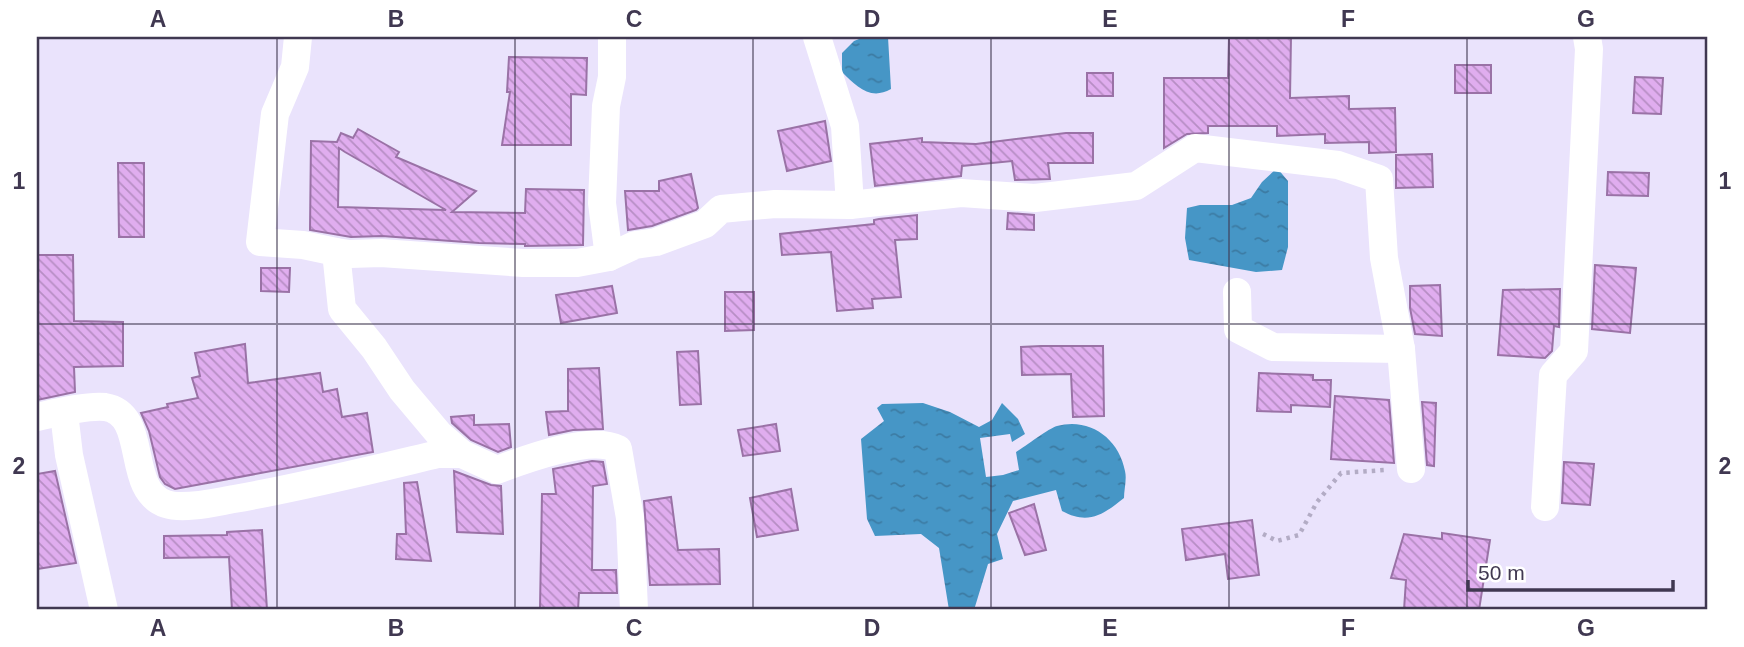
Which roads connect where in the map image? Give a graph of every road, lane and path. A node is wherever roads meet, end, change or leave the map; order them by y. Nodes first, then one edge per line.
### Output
1 (298, 37) edge
2 (612, 37) edge
3 (817, 37) edge
4 (1587, 37) edge
5 (850, 205) junction
6 (336, 252) junction
7 (609, 257) junction
8 (1237, 292) dead end
9 (1401, 349) junction
10 (50, 415) edge
11 (462, 454) junction
12 (1411, 468) joint
13 (1545, 507) dead end
14 (1263, 534) dead end
15 (104, 610) edge
16 (634, 610) edge

1 - 6 street
2 - 7 street
3 - 5 street
4 - 13 street
5 - 7 street
5 - 9 street
6 - 7 street
6 - 11 street
8 - 9 street
9 - 12 street
10 - 11 street
10 - 15 street
11 - 16 street
12 - 14 path

